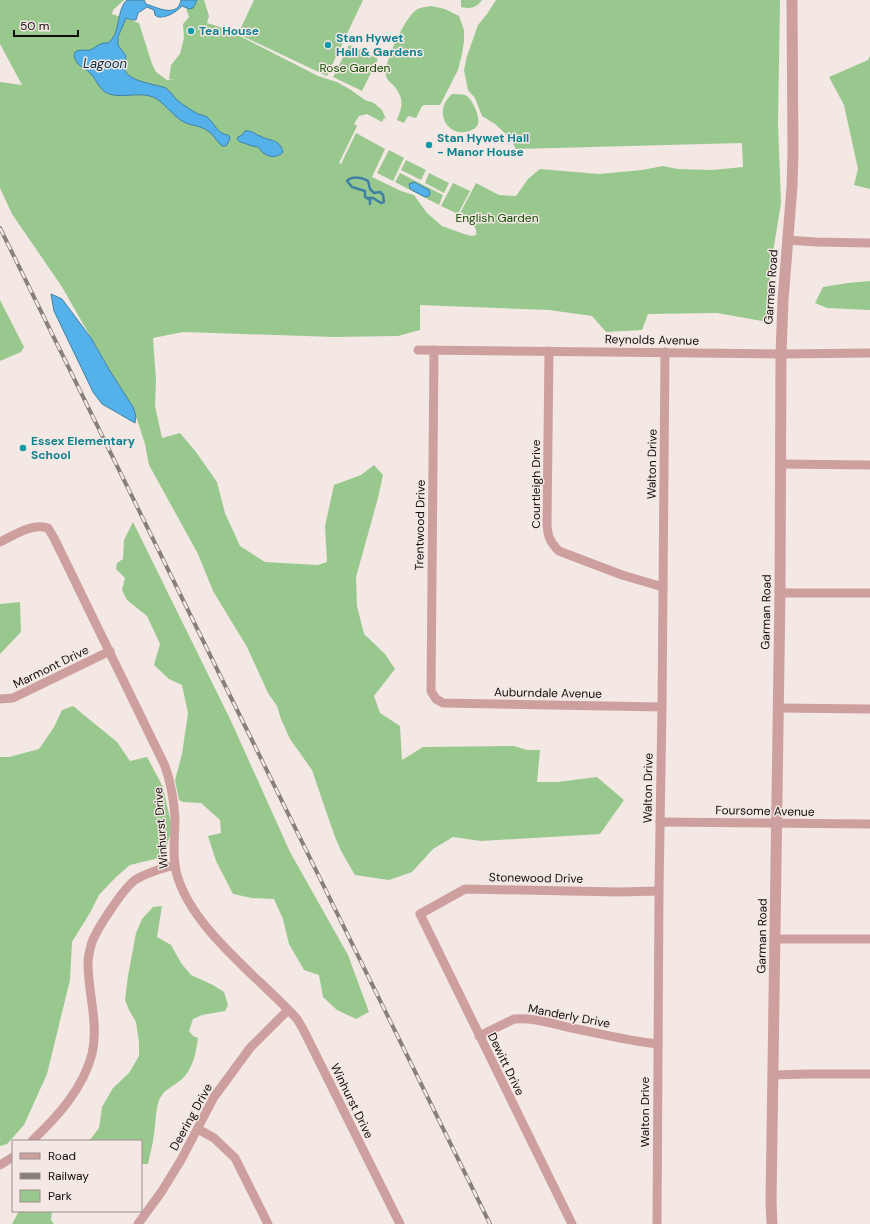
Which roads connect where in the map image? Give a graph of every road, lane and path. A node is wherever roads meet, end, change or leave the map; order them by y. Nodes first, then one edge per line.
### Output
1 (792, 0) edge
2 (788, 240) junction
3 (870, 243) edge
4 (418, 350) dead end
5 (434, 350) junction
6 (549, 351) junction
7 (665, 352) junction
8 (870, 353) edge
9 (781, 354) junction
10 (780, 464) junction
11 (870, 465) edge
12 (0, 542) edge
13 (663, 587) junction
14 (780, 593) junction
15 (870, 593) edge
16 (110, 651) junction
17 (0, 699) edge
18 (436, 699) joint
19 (662, 706) junction
20 (778, 708) junction
21 (870, 709) edge
22 (660, 822) junction
23 (776, 823) junction
24 (870, 824) edge
25 (175, 865) junction
26 (659, 891) junction
27 (420, 914) joint
28 (775, 939) junction
29 (870, 939) edge
30 (288, 1010) junction
31 (479, 1036) junction
32 (658, 1044) junction
33 (870, 1074) edge
34 (774, 1075) junction
35 (198, 1129) junction
36 (33, 1140) edge
37 (12, 1158) edge
38 (0, 1166) edge
39 (138, 1224) edge
40 (268, 1224) edge
41 (400, 1224) edge
42 (572, 1224) edge
43 (657, 1224) edge
44 (772, 1224) edge

1 - 2 street, Garman Road
2 - 3 street
2 - 9 street, Garman Road
4 - 5 street, Reynolds Avenue
5 - 6 street, Reynolds Avenue
5 - 18 street, Trentwood Drive
6 - 7 street, Reynolds Avenue
6 - 13 street, Courtleigh Drive
7 - 9 street, Reynolds Avenue
7 - 13 street, Walton Drive
8 - 9 street, Reynolds Avenue
9 - 10 street, Garman Road
10 - 11 street
10 - 14 street, Garman Road
12 - 16 street, Winhurst Drive
13 - 19 street, Walton Drive
14 - 15 street
14 - 20 street, Garman Road
16 - 17 street, Marmont Drive
16 - 25 street, Winhurst Drive
18 - 19 street, Auburndale Avenue
19 - 22 street, Walton Drive
20 - 21 street
20 - 23 street, Garman Road
22 - 23 street, Foursome Avenue
22 - 26 street, Walton Drive
23 - 24 street, Foursome Avenue
23 - 28 street, Garman Road
25 - 30 street, Winhurst Drive
25 - 36 street
26 - 27 street, Stonewood Drive
26 - 32 street, Walton Drive
27 - 31 street, Dewitt Drive
28 - 29 street
28 - 34 street, Garman Road
30 - 35 street, Deering Drive
30 - 41 street, Winhurst Drive
31 - 32 street, Manderly Drive
31 - 42 street, Dewitt Drive
32 - 43 street, Walton Drive
33 - 34 street
34 - 44 street, Garman Road
35 - 39 street, Deering Drive
35 - 40 street
37 - 38 street

